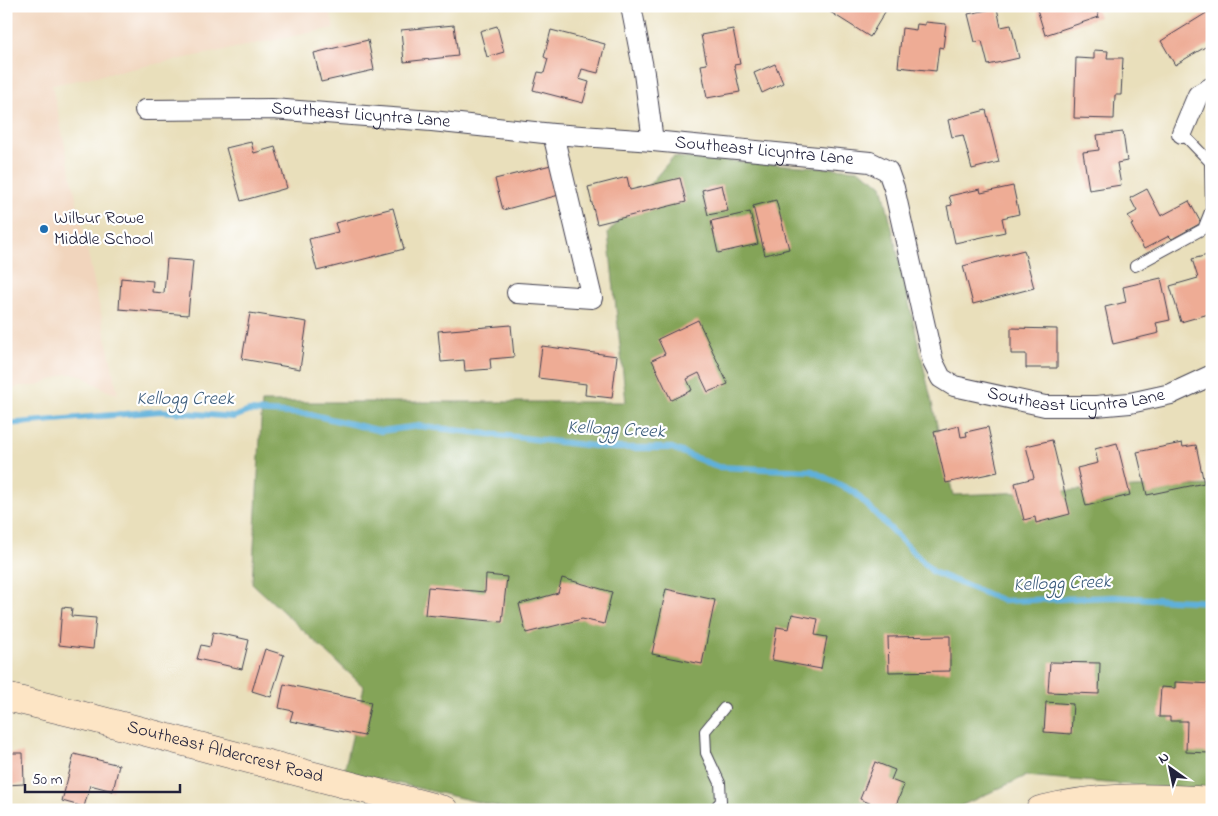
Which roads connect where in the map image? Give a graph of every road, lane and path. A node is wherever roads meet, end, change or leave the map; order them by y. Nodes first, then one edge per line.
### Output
1 (631, 6) edge
2 (1212, 87) edge
3 (146, 110) dead end
4 (1182, 133) joint
5 (553, 134) junction
6 (653, 141) junction
7 (1136, 266) dead end
8 (517, 293) dead end
9 (1212, 375) edge
10 (6, 697) edge
11 (724, 708) dead end
12 (1212, 801) edge
13 (444, 810) edge
14 (713, 810) edge
15 (1040, 810) edge

1 - 6 street
2 - 4 street
3 - 5 street, Southeast Licyntra Lane
4 - 7 lane
5 - 6 street, Southeast Licyntra Lane
5 - 8 street
6 - 9 street, Southeast Licyntra Lane
10 - 13 street, Southeast Aldercrest Road
11 - 14 lane
12 - 15 street

